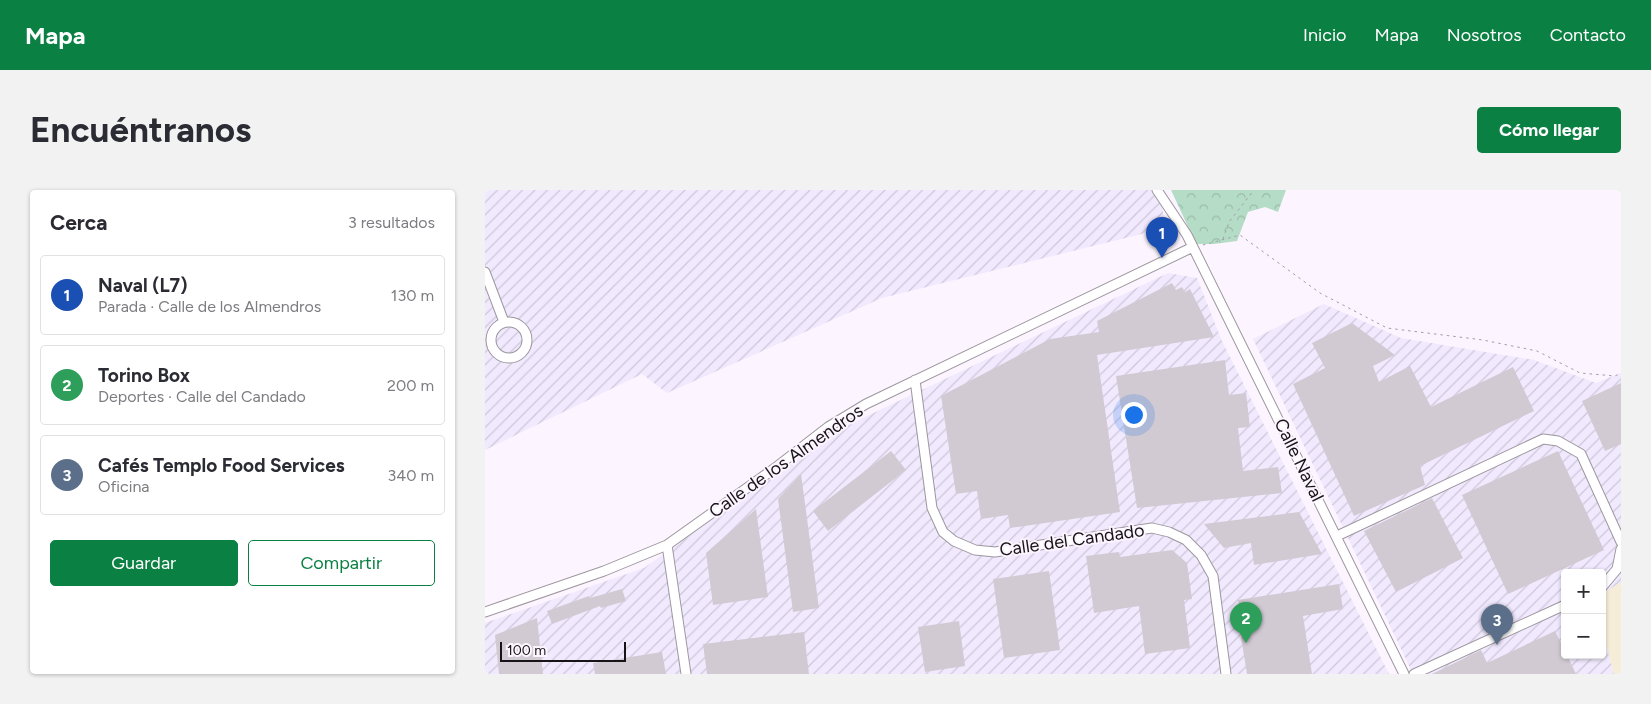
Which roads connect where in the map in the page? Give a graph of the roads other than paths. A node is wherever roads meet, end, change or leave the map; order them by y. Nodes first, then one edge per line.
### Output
1 (1157, 190) edge
2 (1193, 247) junction
3 (485, 272) edge
4 (504, 322) junction
5 (915, 380) junction
6 (1337, 536) junction
7 (1621, 542) edge
8 (667, 546) junction
9 (1621, 549) edge
10 (1606, 582) edge
11 (1561, 606) edge
12 (485, 612) edge
13 (686, 674) edge
14 (1227, 674) edge
15 (1404, 674) edge
16 (1413, 674) edge

1 - 2 street, Calle Naval
2 - 5 street, Calle de los Almendros
2 - 6 street, Calle Naval
3 - 4 street
4 - 4 street
5 - 8 street, Calle de los Almendros
5 - 14 street, Calle del Candado
6 - 7 street
6 - 15 street, Calle Naval
8 - 12 street, Calle de los Almendros
8 - 13 street
9 - 10 street
11 - 16 street

